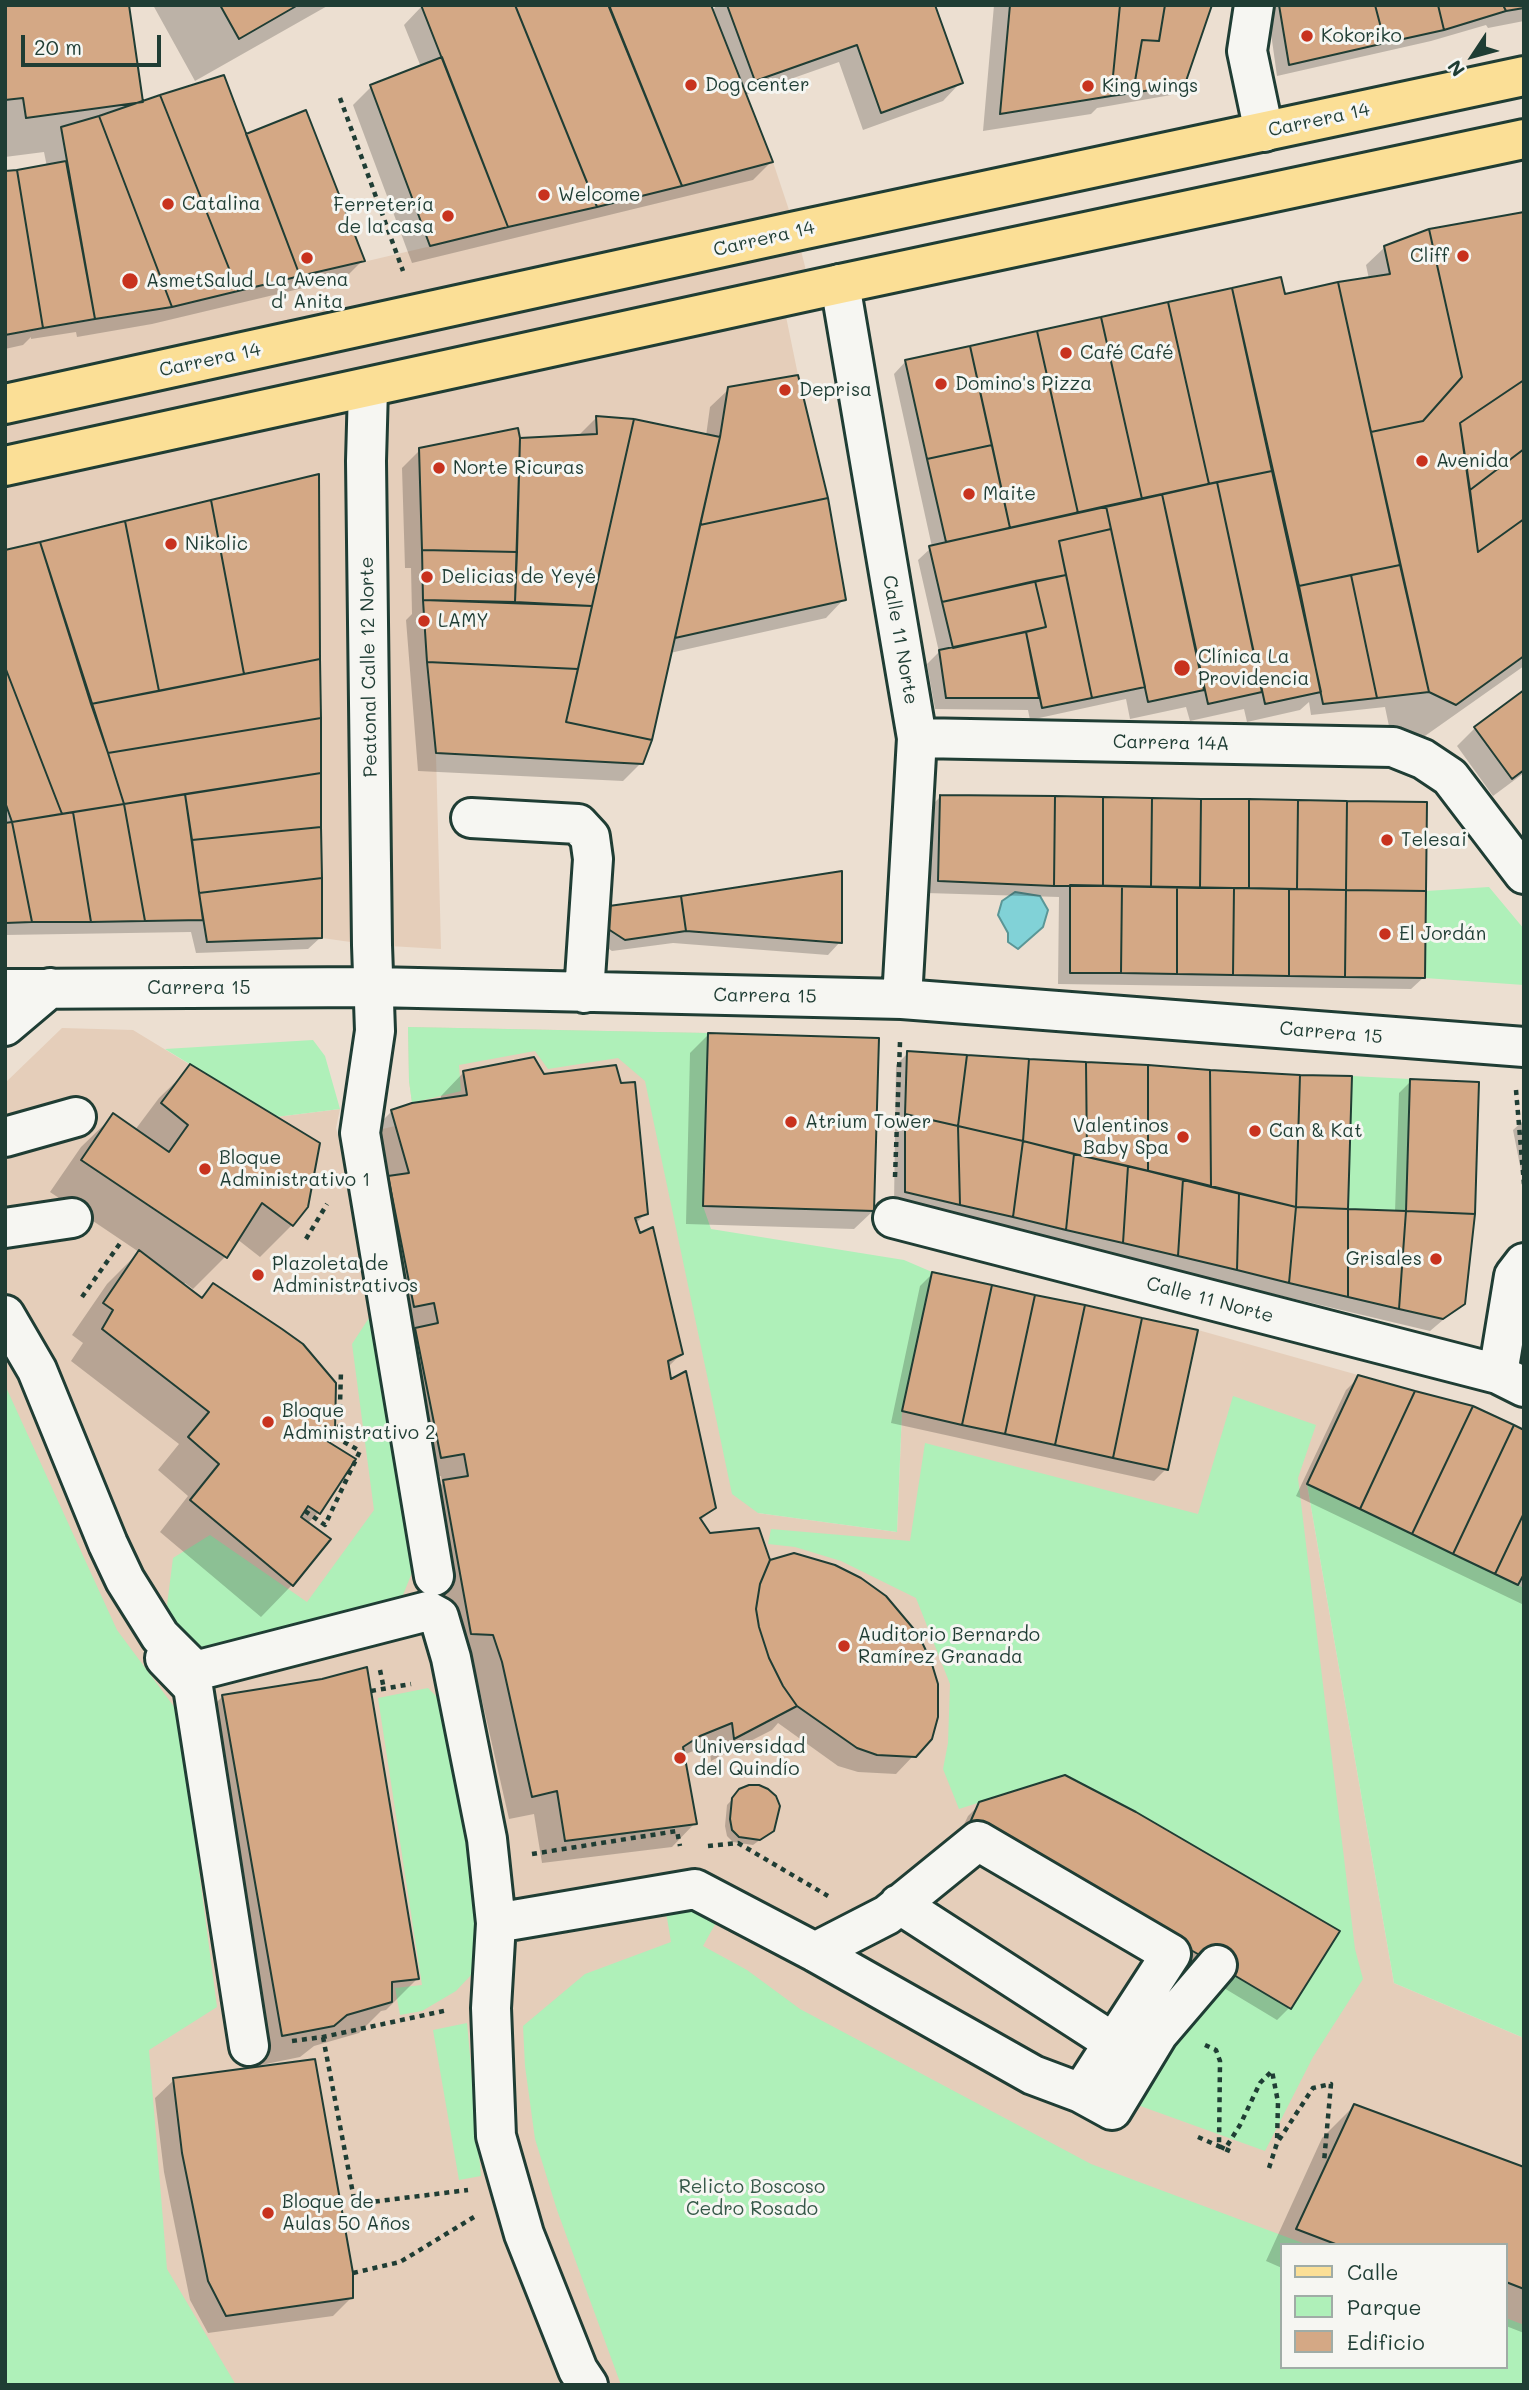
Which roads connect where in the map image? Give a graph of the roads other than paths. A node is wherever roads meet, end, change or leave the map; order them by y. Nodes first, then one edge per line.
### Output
1 (1254, 5) edge
2 (1524, 76) edge
3 (1264, 132) junction
4 (1524, 139) edge
5 (840, 284) junction
6 (368, 388) junction
7 (5, 404) edge
8 (5, 466) edge
9 (917, 738) junction
10 (471, 818) dead end
11 (1524, 874) edge
12 (374, 987) junction
13 (50, 988) junction
14 (5, 989) edge
15 (584, 993) junction
16 (902, 999) junction
17 (5, 1026) edge
18 (1518, 1047) edge
19 (76, 1117) dead end
20 (5, 1138) edge
21 (72, 1218) dead end
22 (894, 1218) road end
23 (5, 1228) edge
24 (1524, 1263) edge
25 (5, 1315) edge
26 (5, 1361) edge
27 (1511, 1381) edge
28 (434, 1576) dead end
29 (899, 1904) junction
30 (496, 1923) junction
31 (815, 1952) junction
32 (1217, 1965) dead end
33 (1114, 2043) junction
34 (249, 2046) road end
35 (1080, 2094) junction
36 (588, 2385) edge

1 - 3 street
2 - 3 main road, Carrera 14
3 - 7 main road, Carrera 14
4 - 5 main road
5 - 6 main road
5 - 9 street, Calle 11 Norte
6 - 8 main road
6 - 12 street, Peatonal Calle 12 Norte
9 - 11 street, Carrera 14A
9 - 16 street, Calle 11 Norte
10 - 15 street
12 - 13 street, Carrera 15
12 - 15 street, Carrera 15
12 - 28 street, Peatonal Calle 12 Norte
13 - 14 street, Carrera 15
13 - 17 street
15 - 16 street, Carrera 15
16 - 18 street, Carrera 15
19 - 20 street
21 - 23 street
22 - 27 street, Calle 11 Norte
24 - 27 street
25 - 30 street
26 - 34 street
29 - 31 street
29 - 33 street
29 - 33 street
30 - 31 street
30 - 36 street
31 - 35 street
32 - 35 street
33 - 35 street

